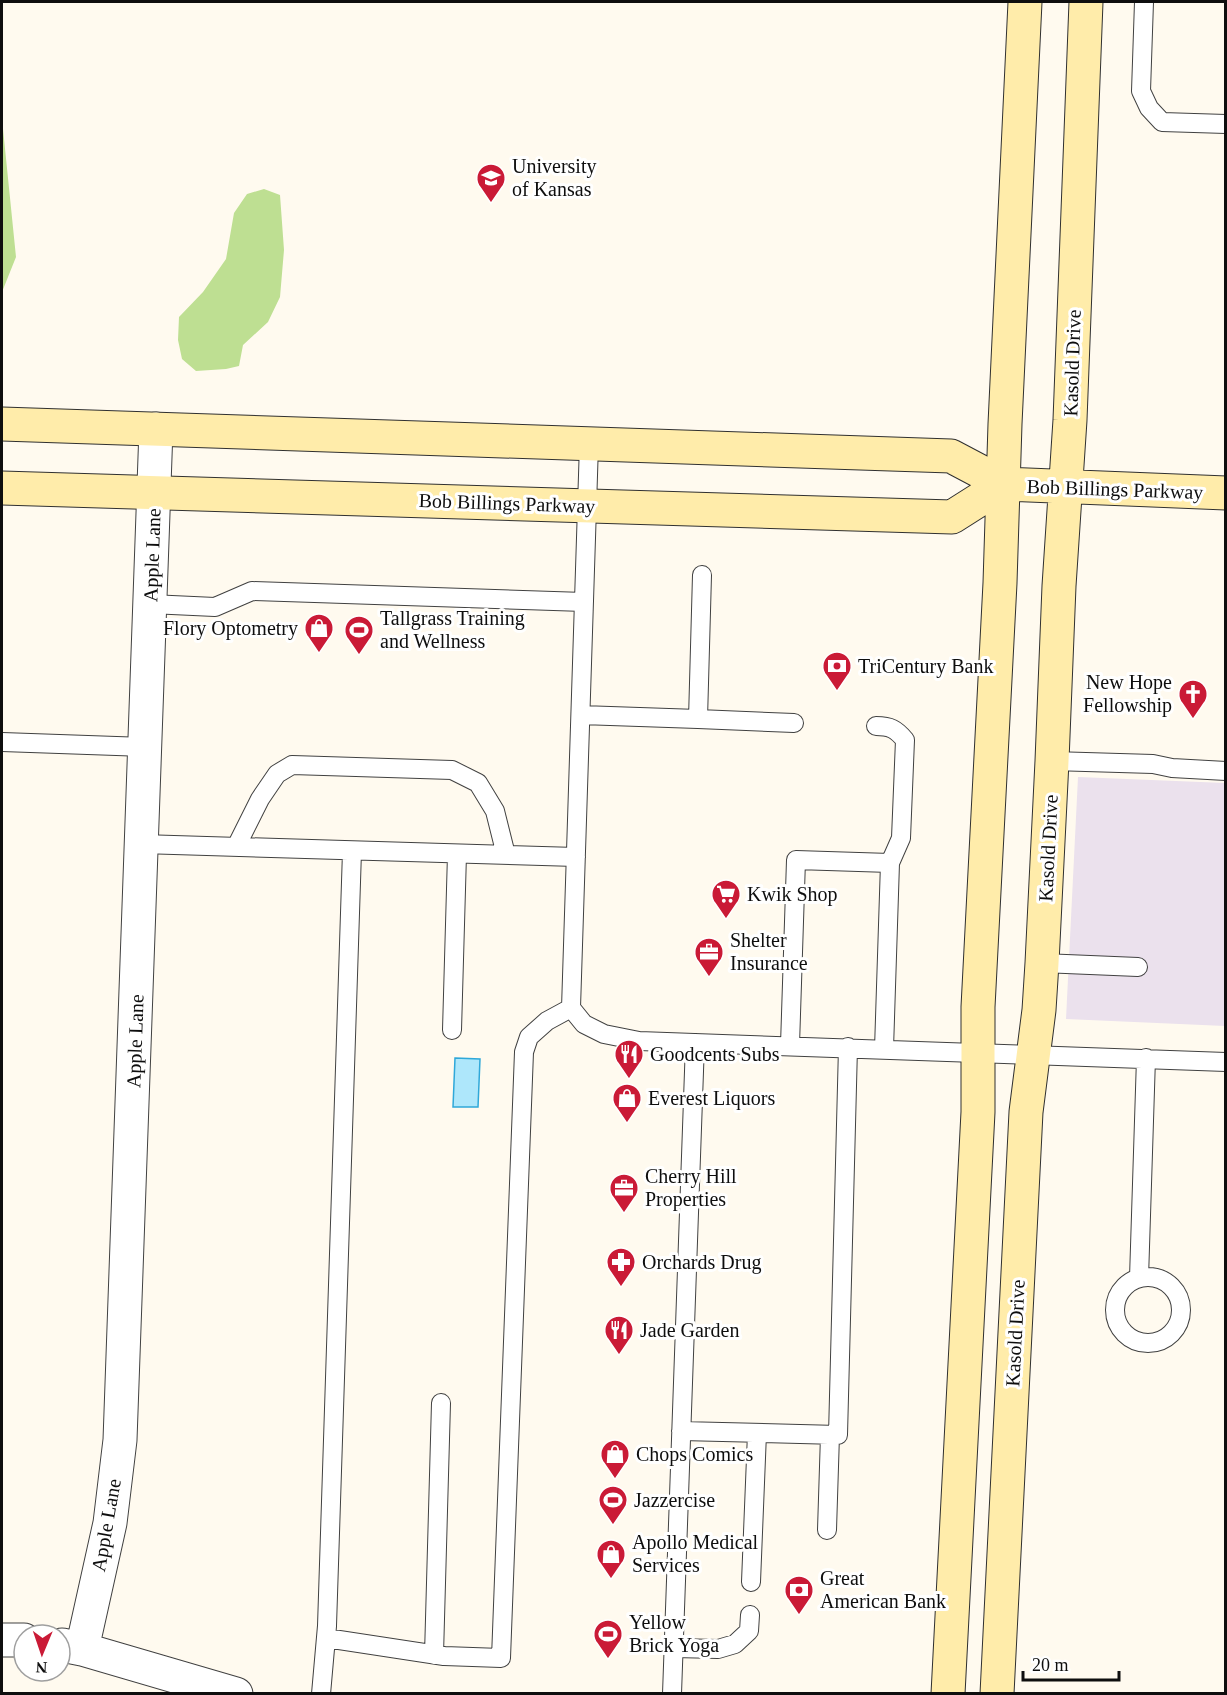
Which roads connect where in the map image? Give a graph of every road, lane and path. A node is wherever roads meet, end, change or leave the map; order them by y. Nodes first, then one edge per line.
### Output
1 (1025, 2) edge
2 (1086, 2) edge
3 (1144, 2) edge
4 (1226, 124) edge
5 (2, 424) edge
6 (156, 429) junction
7 (589, 444) junction
8 (1004, 484) junction
9 (1066, 487) junction
10 (2, 488) edge
11 (154, 493) junction
12 (1226, 493) edge
13 (587, 506) junction
14 (702, 575) dead end
15 (584, 602) junction
16 (150, 604) junction
17 (581, 715) junction
18 (698, 719) junction
19 (794, 723) dead end
20 (876, 726) dead end
21 (2, 742) edge
22 (145, 747) junction
23 (1052, 761) junction
24 (1226, 771) edge
25 (141, 844) junction
26 (236, 847) junction
27 (352, 850) junction
28 (457, 854) junction
29 (506, 855) junction
30 (576, 857) junction
31 (890, 863) junction
32 (1042, 963) junction
33 (1138, 967) dead end
34 (571, 1008) junction
35 (452, 1030) dead end
36 (695, 1043) junction
37 (790, 1046) junction
38 (848, 1047) junction
39 (884, 1049) junction
40 (978, 1052) junction
41 (1033, 1054) junction
42 (1146, 1058) junction
43 (1226, 1062) edge
44 (1139, 1278) dead end
45 (441, 1403) dead end
46 (681, 1431) junction
47 (758, 1433) junction
48 (830, 1435) junction
49 (827, 1530) dead end
50 (751, 1582) dead end
51 (750, 1615) dead end
52 (326, 1638) junction
53 (72, 1644) edge
54 (72, 1647) edge
55 (674, 1648) junction
56 (434, 1654) junction
57 (236, 1694) edge
58 (321, 1694) edge
59 (672, 1694) edge
60 (948, 1694) edge
61 (997, 1694) edge

1 - 8 main road
2 - 9 main road, Kasold Drive
3 - 4 lane
5 - 6 main road, Bob Billings Parkway
6 - 7 main road, Bob Billings Parkway
6 - 11 street, Apple Lane
7 - 8 main road, Bob Billings Parkway
7 - 13 lane
8 - 9 main road, Bob Billings Parkway
8 - 13 main road, Bob Billings Parkway
8 - 40 main road
9 - 12 main road, Bob Billings Parkway
9 - 23 main road, Kasold Drive
10 - 11 main road, Bob Billings Parkway
11 - 13 main road, Bob Billings Parkway
11 - 16 street, Apple Lane
13 - 15 lane
14 - 18 lane
15 - 16 lane
15 - 17 lane
16 - 22 street, Apple Lane
17 - 18 lane
17 - 30 lane
18 - 19 lane
20 - 31 lane
21 - 22 lane
22 - 25 street, Apple Lane
23 - 24 lane
23 - 32 main road, Kasold Drive
25 - 26 lane
25 - 53 street, Apple Lane
26 - 27 lane
26 - 29 lane
27 - 28 lane
27 - 52 lane
28 - 29 lane
28 - 35 lane
29 - 30 lane
30 - 34 lane
31 - 37 lane
31 - 39 lane
32 - 33 lane
32 - 41 main road, Kasold Drive
34 - 36 lane
34 - 56 lane
36 - 37 lane
36 - 46 lane
37 - 38 lane
38 - 39 lane
38 - 48 lane
39 - 40 lane
40 - 41 lane
40 - 60 main road
41 - 42 lane
41 - 61 main road, Kasold Drive
42 - 43 lane
42 - 44 lane
45 - 56 lane
46 - 47 lane
46 - 55 lane
47 - 48 lane
47 - 50 lane
48 - 49 lane
51 - 55 lane
52 - 56 lane
52 - 58 lane
54 - 57 street
55 - 59 lane

